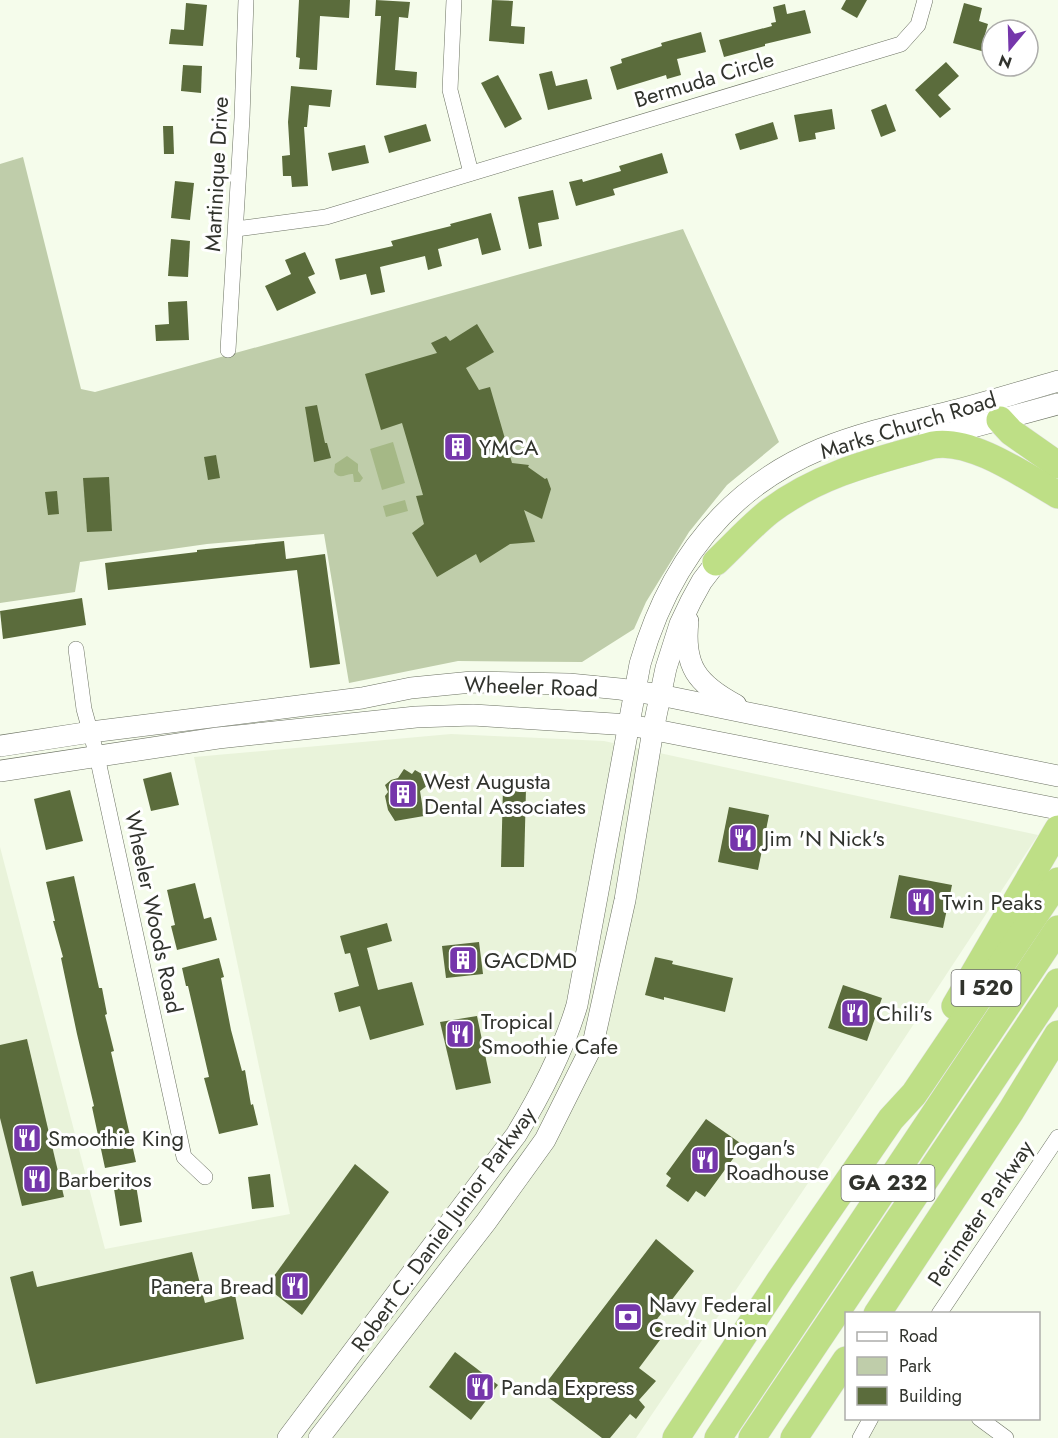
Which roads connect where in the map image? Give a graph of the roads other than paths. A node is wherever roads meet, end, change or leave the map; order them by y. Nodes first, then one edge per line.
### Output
1 (246, 0) edge
2 (454, 0) edge
3 (925, 0) edge
4 (471, 173) junction
5 (236, 229) junction
6 (228, 350) dead end
7 (1058, 381) edge
8 (1058, 404) edge
9 (996, 410) junction
10 (1058, 465) edge
11 (1024, 476) junction
12 (1058, 495) edge
13 (716, 562) junction
14 (691, 601) junction
15 (76, 649) dead end
16 (635, 692) junction
17 (660, 695) junction
18 (752, 714) junction
19 (630, 725) junction
20 (653, 730) junction
21 (91, 732) junction
22 (0, 746) edge
23 (97, 756) junction
24 (0, 771) edge
25 (1058, 776) edge
26 (1055, 815) edge
27 (1058, 881) edge
28 (1058, 929) edge
29 (1058, 982) edge
30 (1058, 1034) edge
31 (1058, 1057) edge
32 (1011, 1111) junction
33 (891, 1119) junction
34 (1058, 1137) edge
35 (205, 1177) dead end
36 (878, 1312) edge
37 (940, 1312) edge
38 (845, 1362) edge
39 (870, 1420) edge
40 (980, 1420) edge
41 (288, 1438) edge
42 (319, 1438) edge
43 (676, 1438) edge
44 (718, 1438) edge
45 (752, 1438) edge
46 (794, 1438) edge
47 (860, 1438) edge
48 (1006, 1438) edge

1 - 5 street, Martinique Drive
2 - 4 street
3 - 4 street, Bermuda Circle
4 - 5 street, Bermuda Circle
5 - 6 street, Martinique Drive
7 - 9 street, Marks Church Road
8 - 9 street, Marks Church Road
9 - 10 highway
9 - 11 highway
9 - 13 street, Marks Church Road
9 - 16 street, Marks Church Road
11 - 12 highway
11 - 13 highway
13 - 14 street, Marks Church Road
14 - 17 street, Marks Church Road
14 - 18 street
15 - 21 street, Wheeler Woods Road
16 - 17 street, Wheeler Road
16 - 19 street, Marks Church Road
16 - 21 street, Wheeler Road
17 - 18 street, Wheeler Road
17 - 20 street, Marks Church Road
18 - 25 street, Wheeler Road
19 - 20 street, Wheeler Road
19 - 23 street, Wheeler Road
19 - 41 street, Robert C. Daniel Junior Parkway
20 - 26 street, Wheeler Road
20 - 42 street, Robert C. Daniel Junior Parkway
21 - 22 street, Wheeler Road
21 - 23 street, Wheeler Woods Road
23 - 24 street, Wheeler Road
23 - 35 street, Wheeler Woods Road
26 - 33 highway
27 - 33 highway, I 520
28 - 44 highway, GA 232
29 - 45 highway, GA 232
30 - 32 highway
31 - 32 highway
32 - 36 highway
33 - 43 highway, I 520
34 - 37 street, Perimeter Parkway
38 - 46 highway
39 - 47 street
40 - 48 street

